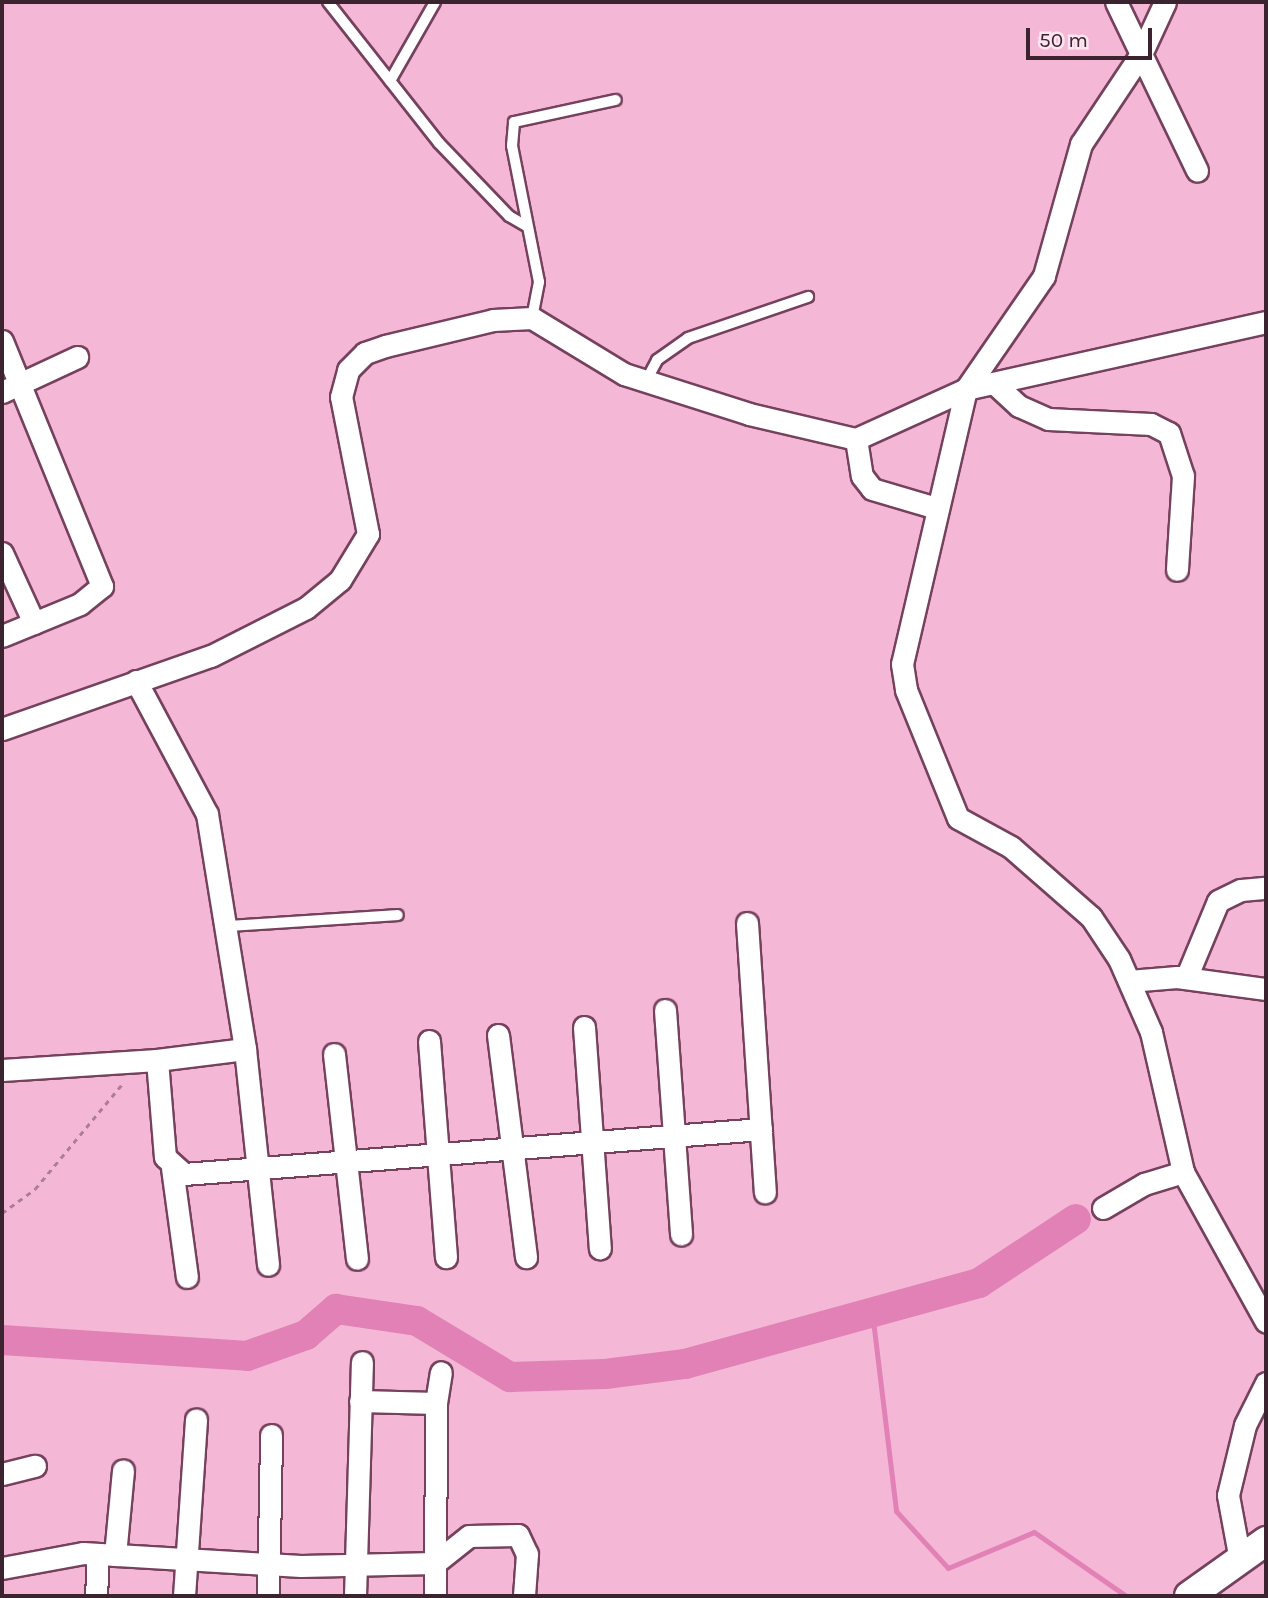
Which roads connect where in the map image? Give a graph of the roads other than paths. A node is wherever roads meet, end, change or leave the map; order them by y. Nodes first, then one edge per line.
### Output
1 (328, 2) edge
2 (435, 2) edge
3 (1116, 2) edge
4 (1165, 2) edge
5 (1141, 54) junction
6 (390, 81) junction
7 (616, 100) dead end
8 (1197, 170) dead end
9 (526, 226) junction
10 (808, 297) dead end
11 (532, 318) junction
12 (1266, 322) edge
13 (2, 341) edge
14 (77, 357) dead end
15 (646, 381) junction
16 (993, 383) junction
17 (11, 387) edge
18 (966, 389) junction
19 (856, 439) junction
20 (936, 509) junction
21 (2, 553) edge
22 (1177, 570) dead end
23 (34, 623) junction
24 (2, 636) edge
25 (136, 681) junction
26 (2, 729) edge
27 (1266, 888) edge
28 (398, 915) dead end
29 (747, 923) dead end
30 (230, 926) junction
31 (1186, 978) junction
32 (1129, 981) junction
33 (1266, 989) edge
34 (665, 1010) dead end
35 (584, 1027) dead end
36 (498, 1035) dead end
37 (429, 1041) dead end
38 (245, 1049) junction
39 (334, 1054) dead end
40 (150, 1059) junction
41 (2, 1070) edge
42 (761, 1129) junction
43 (676, 1135) junction
44 (591, 1142) junction
45 (514, 1148) junction
46 (435, 1154) junction
47 (346, 1161) junction
48 (258, 1167) junction
49 (172, 1168) junction
50 (1184, 1172) junction
51 (765, 1192) dead end
52 (1103, 1208) dead end
53 (681, 1234) dead end
54 (600, 1248) dead end
55 (446, 1257) dead end
56 (526, 1257) dead end
57 (357, 1259) dead end
58 (268, 1265) dead end
59 (187, 1277) dead end
60 (1266, 1322) edge
61 (362, 1362) dead end
62 (441, 1372) dead end
63 (1266, 1383) edge
64 (360, 1401) junction
65 (436, 1403) junction
66 (196, 1419) dead end
67 (271, 1435) dead end
68 (35, 1465) dead end
69 (123, 1469) dead end
70 (2, 1474) edge
71 (1266, 1541) edge
72 (106, 1555) junction
73 (187, 1559) junction
74 (1240, 1560) junction
75 (270, 1563) junction
76 (435, 1563) junction
77 (357, 1565) junction
78 (2, 1568) edge
79 (96, 1596) edge
80 (184, 1596) edge
81 (268, 1596) edge
82 (355, 1596) edge
83 (435, 1596) edge
84 (524, 1596) edge
85 (1189, 1596) edge

1 - 6 lane
2 - 6 lane
3 - 5 street
4 - 5 street
5 - 8 street
5 - 18 street
6 - 9 lane
7 - 9 lane
9 - 11 lane
10 - 15 lane
11 - 15 street
11 - 25 street
12 - 16 street
13 - 17 street
14 - 17 street
15 - 19 street
16 - 18 street
16 - 22 street
17 - 23 street
18 - 19 street
18 - 20 street
19 - 20 street
20 - 32 street
21 - 23 street
23 - 24 street
25 - 26 street
25 - 30 street
27 - 31 street
28 - 30 lane
29 - 42 street
30 - 38 street
31 - 32 street
31 - 33 street
32 - 50 street
34 - 43 street
35 - 44 street
36 - 45 street
37 - 46 street
38 - 40 street
38 - 48 street
39 - 47 street
40 - 41 street
40 - 49 street
42 - 43 street
42 - 51 street
43 - 44 street
43 - 53 street
44 - 45 street
44 - 54 street
45 - 46 street
45 - 56 street
46 - 47 street
46 - 55 street
47 - 48 street
47 - 57 street
48 - 49 street
48 - 58 street
49 - 59 street
50 - 52 street
50 - 60 street
61 - 64 street
62 - 65 street
63 - 74 street
64 - 65 street
64 - 77 street
65 - 76 street
66 - 73 street
67 - 75 street
68 - 70 street
69 - 72 street
71 - 74 street
72 - 73 street
72 - 78 street
72 - 79 street
73 - 75 street
73 - 80 street
74 - 85 street
75 - 77 street
75 - 81 street
76 - 77 street
76 - 83 street
76 - 84 street
77 - 82 street

